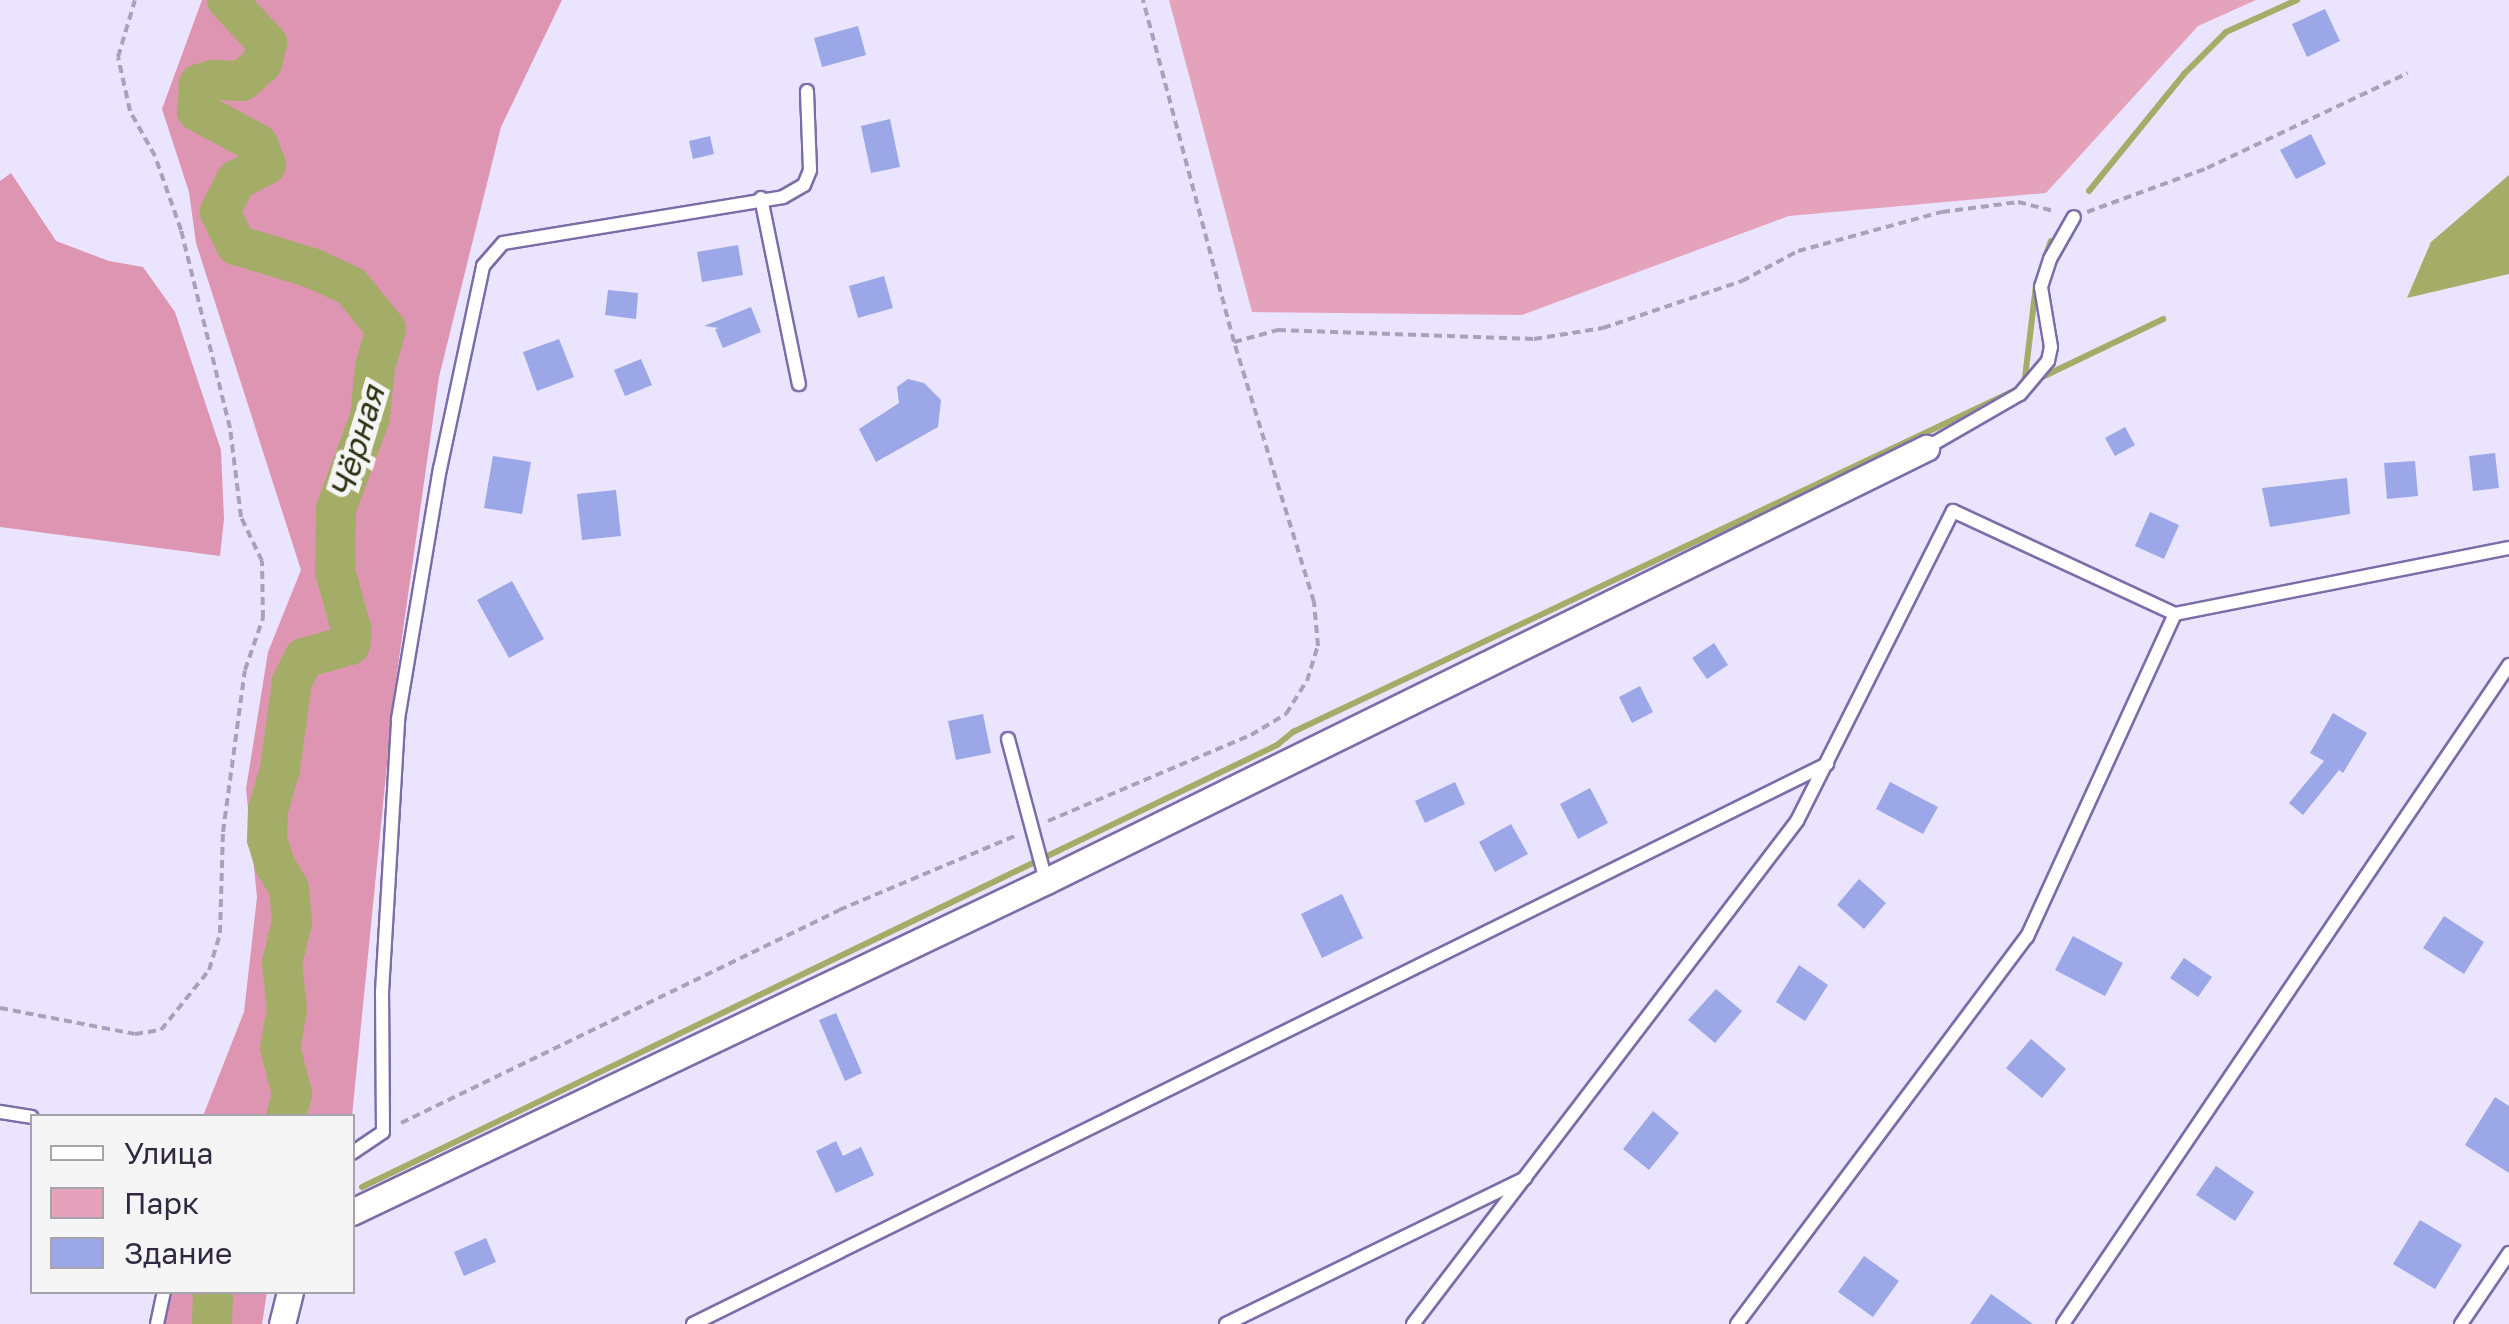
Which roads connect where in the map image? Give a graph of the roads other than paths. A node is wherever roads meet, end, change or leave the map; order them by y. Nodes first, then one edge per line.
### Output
1 (807, 91) dead end
2 (761, 198) junction
3 (2074, 217) road end
4 (799, 384) dead end
5 (1926, 448) joint
6 (2509, 548) edge
7 (2175, 614) junction
8 (2509, 665) edge
9 (1008, 738) dead end
10 (1826, 764) junction
11 (1046, 881) junction
12 (0, 1112) edge
13 (30, 1118) edge
14 (355, 1151) edge
15 (1527, 1177) junction
16 (355, 1211) edge
17 (2509, 1253) edge
18 (164, 1294) edge
19 (290, 1294) edge
20 (158, 1324) edge
21 (282, 1324) edge
22 (692, 1324) edge
23 (1226, 1324) edge
24 (1413, 1324) edge
25 (1738, 1324) edge
26 (2062, 1324) edge
27 (2460, 1324) edge

1 - 2 lane
2 - 4 lane
2 - 14 lane
3 - 5 lane
5 - 11 street
6 - 7 lane
7 - 10 lane
7 - 25 lane
8 - 26 lane
9 - 11 lane
10 - 15 lane
10 - 22 lane
11 - 16 street
12 - 13 lane
15 - 23 lane
15 - 24 lane
17 - 27 lane
18 - 20 lane
19 - 21 street

